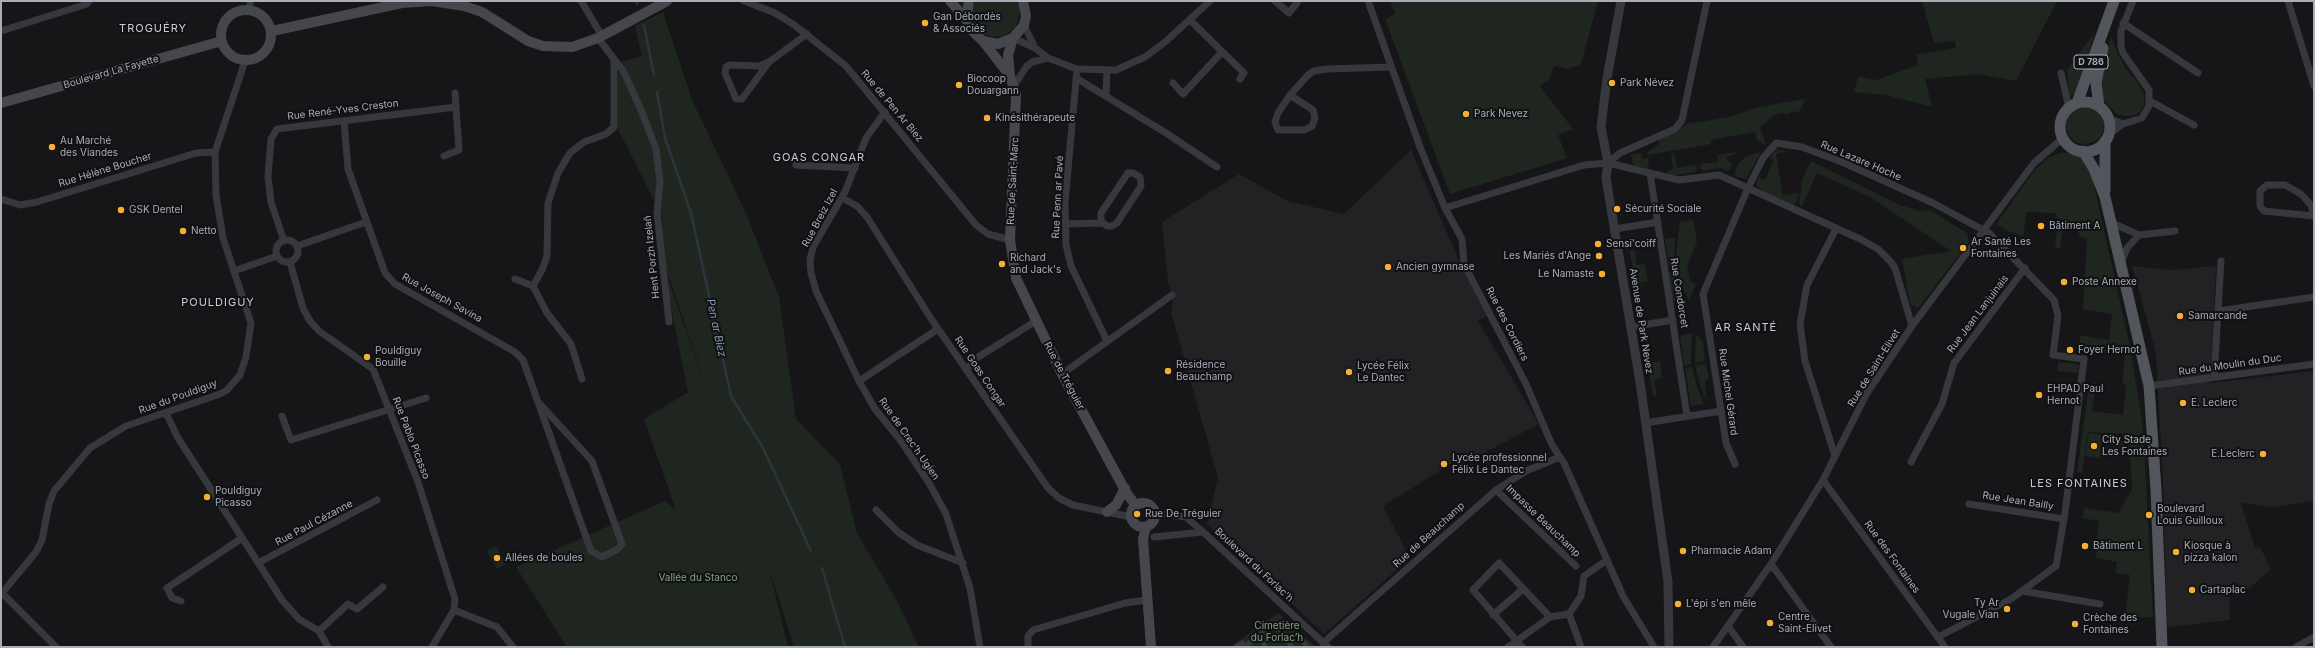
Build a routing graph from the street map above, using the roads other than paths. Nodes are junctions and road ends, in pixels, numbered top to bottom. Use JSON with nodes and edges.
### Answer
{"nodes":[{"id":1,"x":89,"y":1,"type":"edge"},
{"id":2,"x":581,"y":1,"type":"edge"},
{"id":3,"x":667,"y":1,"type":"edge"},
{"id":4,"x":744,"y":1,"type":"edge"},
{"id":5,"x":950,"y":1,"type":"edge"},
{"id":6,"x":968,"y":1,"type":"edge"},
{"id":7,"x":1210,"y":1,"type":"edge"},
{"id":8,"x":1275,"y":1,"type":"edge"},
{"id":9,"x":1368,"y":1,"type":"edge"},
{"id":10,"x":1621,"y":1,"type":"edge"},
{"id":11,"x":1707,"y":1,"type":"edge"},
{"id":12,"x":2114,"y":1,"type":"edge"},
{"id":13,"x":2133,"y":1,"type":"edge"},
{"id":14,"x":2288,"y":1,"type":"edge"},
{"id":15,"x":1025,"y":3,"type":"edge"},
{"id":16,"x":1297,"y":3,"type":"dead end"},
{"id":17,"x":250,"y":5,"type":"edge"},
{"id":18,"x":966,"y":19,"type":"junction"},
{"id":19,"x":1190,"y":20,"type":"junction"},
{"id":20,"x":2107,"y":22,"type":"junction"},
{"id":21,"x":2123,"y":23,"type":"junction"},
{"id":22,"x":1024,"y":25,"type":"junction"},
{"id":23,"x":1,"y":31,"type":"edge"},
{"id":24,"x":272,"y":31,"type":"junction"},
{"id":25,"x":807,"y":34,"type":"junction"},
{"id":26,"x":600,"y":37,"type":"junction"},
{"id":27,"x":1013,"y":38,"type":"junction"},
{"id":28,"x":222,"y":41,"type":"junction"},
{"id":29,"x":983,"y":41,"type":"junction"},
{"id":30,"x":1035,"y":48,"type":"junction"},
{"id":31,"x":1222,"y":52,"type":"junction"},
{"id":32,"x":1048,"y":58,"type":"junction"},
{"id":33,"x":245,"y":60,"type":"junction"},
{"id":34,"x":614,"y":61,"type":"junction"},
{"id":35,"x":769,"y":62,"type":"junction"},
{"id":36,"x":1391,"y":67,"type":"junction"},
{"id":37,"x":1077,"y":69,"type":"junction"},
{"id":38,"x":1107,"y":70,"type":"junction"},
{"id":39,"x":2061,"y":72,"type":"dead end"},
{"id":40,"x":2198,"y":73,"type":"dead end"},
{"id":41,"x":1010,"y":76,"type":"junction"},
{"id":42,"x":1076,"y":78,"type":"junction"},
{"id":43,"x":1240,"y":79,"type":"dead end"},
{"id":44,"x":1173,"y":83,"type":"dead end"},
{"id":45,"x":1014,"y":86,"type":"junction"},
{"id":46,"x":2314,"y":86,"type":"edge"},
{"id":47,"x":455,"y":93,"type":"dead end"},
{"id":48,"x":1106,"y":94,"type":"junction"},
{"id":49,"x":1290,"y":95,"type":"junction"},
{"id":50,"x":2150,"y":101,"type":"junction"},
{"id":51,"x":1,"y":103,"type":"edge"},
{"id":52,"x":2073,"y":105,"type":"junction"},
{"id":53,"x":2099,"y":106,"type":"junction"},
{"id":54,"x":456,"y":107,"type":"junction"},
{"id":55,"x":885,"y":112,"type":"junction"},
{"id":56,"x":2108,"y":118,"type":"junction"},
{"id":57,"x":344,"y":121,"type":"junction"},
{"id":58,"x":2123,"y":124,"type":"junction"},
{"id":59,"x":2194,"y":125,"type":"dead end"},
{"id":60,"x":2063,"y":138,"type":"junction"},
{"id":61,"x":2107,"y":138,"type":"junction"},
{"id":62,"x":2083,"y":151,"type":"junction"},
{"id":63,"x":215,"y":152,"type":"junction"},
{"id":64,"x":444,"y":156,"type":"dead end"},
{"id":65,"x":796,"y":159,"type":"dead end"},
{"id":66,"x":1608,"y":163,"type":"junction"},
{"id":67,"x":1217,"y":167,"type":"dead end"},
{"id":68,"x":855,"y":168,"type":"junction"},
{"id":69,"x":1650,"y":173,"type":"junction"},
{"id":70,"x":1748,"y":188,"type":"junction"},
{"id":71,"x":2106,"y":197,"type":"junction"},
{"id":72,"x":842,"y":198,"type":"junction"},
{"id":73,"x":1,"y":199,"type":"edge"},
{"id":74,"x":1445,"y":208,"type":"junction"},
{"id":75,"x":2314,"y":216,"type":"edge"},
{"id":76,"x":366,"y":222,"type":"junction"},
{"id":77,"x":1658,"y":222,"type":"junction"},
{"id":78,"x":1102,"y":223,"type":"junction"},
{"id":79,"x":2112,"y":223,"type":"junction"},
{"id":80,"x":1065,"y":224,"type":"junction"},
{"id":81,"x":1984,"y":228,"type":"junction"},
{"id":82,"x":1615,"y":230,"type":"junction"},
{"id":83,"x":1836,"y":230,"type":"junction"},
{"id":84,"x":2175,"y":231,"type":"dead end"},
{"id":85,"x":2139,"y":235,"type":"junction"},
{"id":86,"x":1010,"y":240,"type":"junction"},
{"id":87,"x":284,"y":241,"type":"junction"},
{"id":88,"x":297,"y":246,"type":"junction"},
{"id":89,"x":277,"y":256,"type":"junction"},
{"id":90,"x":2221,"y":261,"type":"dead end"},
{"id":91,"x":290,"y":262,"type":"junction"},
{"id":92,"x":2122,"y":267,"type":"junction"},
{"id":93,"x":2024,"y":268,"type":"junction"},
{"id":94,"x":234,"y":271,"type":"junction"},
{"id":95,"x":515,"y":279,"type":"dead end"},
{"id":96,"x":533,"y":286,"type":"junction"},
{"id":97,"x":1172,"y":295,"type":"dead end"},
{"id":98,"x":2314,"y":297,"type":"edge"},
{"id":99,"x":2218,"y":311,"type":"junction"},
{"id":100,"x":1673,"y":320,"type":"junction"},
{"id":101,"x":669,"y":322,"type":"dead end"},
{"id":102,"x":1036,"y":322,"type":"junction"},
{"id":103,"x":1631,"y":326,"type":"junction"},
{"id":104,"x":1912,"y":326,"type":"junction"},
{"id":105,"x":938,"y":329,"type":"junction"},
{"id":106,"x":1107,"y":341,"type":"junction"},
{"id":107,"x":2314,"y":364,"type":"edge"},
{"id":108,"x":966,"y":370,"type":"junction"},
{"id":109,"x":1062,"y":374,"type":"junction"},
{"id":110,"x":2214,"y":377,"type":"junction"},
{"id":111,"x":582,"y":379,"type":"dead end"},
{"id":112,"x":859,"y":381,"type":"junction"},
{"id":113,"x":2149,"y":386,"type":"junction"},
{"id":114,"x":426,"y":398,"type":"dead end"},
{"id":115,"x":540,"y":404,"type":"junction"},
{"id":116,"x":389,"y":410,"type":"junction"},
{"id":117,"x":1721,"y":411,"type":"junction"},
{"id":118,"x":166,"y":413,"type":"junction"},
{"id":119,"x":282,"y":416,"type":"dead end"},
{"id":120,"x":1687,"y":416,"type":"junction"},
{"id":121,"x":1645,"y":423,"type":"junction"},
{"id":122,"x":1835,"y":456,"type":"junction"},
{"id":123,"x":1560,"y":457,"type":"junction"},
{"id":124,"x":1911,"y":462,"type":"dead end"},
{"id":125,"x":1735,"y":464,"type":"dead end"},
{"id":126,"x":1823,"y":480,"type":"junction"},
{"id":127,"x":1124,"y":488,"type":"junction"},
{"id":128,"x":1496,"y":490,"type":"junction"},
{"id":129,"x":378,"y":500,"type":"dead end"},
{"id":130,"x":1969,"y":504,"type":"dead end"},
{"id":131,"x":1136,"y":506,"type":"junction"},
{"id":132,"x":876,"y":510,"type":"dead end"},
{"id":133,"x":1106,"y":512,"type":"junction"},
{"id":134,"x":1155,"y":513,"type":"junction"},
{"id":135,"x":1131,"y":517,"type":"junction"},
{"id":136,"x":2064,"y":518,"type":"junction"},
{"id":137,"x":1146,"y":527,"type":"junction"},
{"id":138,"x":1203,"y":532,"type":"dead end"},
{"id":139,"x":1154,"y":537,"type":"dead end"},
{"id":140,"x":242,"y":538,"type":"junction"},
{"id":141,"x":1607,"y":560,"type":"junction"},
{"id":142,"x":258,"y":563,"type":"junction"},
{"id":143,"x":963,"y":563,"type":"junction"},
{"id":144,"x":1770,"y":564,"type":"junction"},
{"id":145,"x":1576,"y":566,"type":"dead end"},
{"id":146,"x":383,"y":587,"type":"dead end"},
{"id":147,"x":1523,"y":589,"type":"junction"},
{"id":148,"x":2022,"y":591,"type":"junction"},
{"id":149,"x":1,"y":593,"type":"edge"},
{"id":150,"x":1147,"y":600,"type":"junction"},
{"id":151,"x":181,"y":601,"type":"dead end"},
{"id":152,"x":2100,"y":604,"type":"dead end"},
{"id":153,"x":454,"y":610,"type":"junction"},
{"id":154,"x":1569,"y":614,"type":"junction"},
{"id":155,"x":1493,"y":615,"type":"junction"},
{"id":156,"x":1550,"y":617,"type":"junction"},
{"id":157,"x":1728,"y":626,"type":"junction"},
{"id":158,"x":319,"y":631,"type":"junction"},
{"id":159,"x":1260,"y":634,"type":"junction"},
{"id":160,"x":1300,"y":637,"type":"dead end"},
{"id":161,"x":1938,"y":637,"type":"junction"},
{"id":162,"x":2314,"y":637,"type":"edge"},
{"id":163,"x":1515,"y":640,"type":"junction"},
{"id":164,"x":1325,"y":645,"type":"edge"},
{"id":165,"x":56,"y":647,"type":"edge"},
{"id":166,"x":328,"y":647,"type":"edge"},
{"id":167,"x":432,"y":647,"type":"edge"},
{"id":168,"x":513,"y":647,"type":"edge"},
{"id":169,"x":980,"y":647,"type":"edge"},
{"id":170,"x":1028,"y":647,"type":"edge"},
{"id":171,"x":1151,"y":647,"type":"edge"},
{"id":172,"x":1236,"y":647,"type":"edge"},
{"id":173,"x":1244,"y":647,"type":"edge"},
{"id":174,"x":1265,"y":647,"type":"edge"},
{"id":175,"x":1292,"y":647,"type":"edge"},
{"id":176,"x":1307,"y":647,"type":"edge"},
{"id":177,"x":1508,"y":647,"type":"edge"},
{"id":178,"x":1522,"y":647,"type":"edge"},
{"id":179,"x":1581,"y":647,"type":"edge"},
{"id":180,"x":1654,"y":647,"type":"edge"},
{"id":181,"x":1669,"y":647,"type":"edge"},
{"id":182,"x":1713,"y":647,"type":"edge"},
{"id":183,"x":1743,"y":647,"type":"edge"},
{"id":184,"x":1831,"y":647,"type":"edge"},
{"id":185,"x":1945,"y":647,"type":"edge"},
{"id":186,"x":2162,"y":647,"type":"edge"},
{"id":187,"x":2296,"y":647,"type":"edge"}],
"edges":[{"from":1,"to":23,"type":"street"},
{"from":2,"to":26,"type":"street","name":"Hent Porzh Izelañ"},
{"from":3,"to":26,"type":"main road"},
{"from":4,"to":25,"type":"street","name":"Rue de Pen Ar Biez"},
{"from":5,"to":18,"type":"main road"},
{"from":6,"to":18,"type":"main road"},
{"from":7,"to":19,"type":"street"},
{"from":8,"to":16,"type":"street"},
{"from":9,"to":36,"type":"street","name":"Rue des Cordiers"},
{"from":10,"to":66,"type":"street","name":"Avenue de Park Nevez"},
{"from":11,"to":66,"type":"street"},
{"from":12,"to":20,"type":"main road","number":"D 786"},
{"from":13,"to":21,"type":"street"},
{"from":14,"to":46,"type":"street"},
{"from":15,"to":22,"type":"main road"},
{"from":17,"to":24,"type":"main road"},
{"from":17,"to":28,"type":"main road"},
{"from":18,"to":29,"type":"main road","name":"Rue de Saint-Marc"},
{"from":19,"to":31,"type":"street"},
{"from":19,"to":38,"type":"street"},
{"from":20,"to":52,"type":"main road","number":"D 786"},
{"from":20,"to":53,"type":"main road","number":"D 786"},
{"from":21,"to":40,"type":"street"},
{"from":21,"to":50,"type":"street"},
{"from":22,"to":27,"type":"main road"},
{"from":22,"to":30,"type":"street"},
{"from":24,"to":26,"type":"main road"},
{"from":24,"to":33,"type":"main road"},
{"from":25,"to":35,"type":"street"},
{"from":25,"to":55,"type":"street","name":"Rue de Pen Ar Biez"},
{"from":26,"to":34,"type":"street","name":"Hent Porzh Izelañ"},
{"from":27,"to":29,"type":"main road"},
{"from":27,"to":30,"type":"street"},
{"from":27,"to":41,"type":"main road","name":"Rue de Saint-Marc"},
{"from":28,"to":33,"type":"main road"},
{"from":28,"to":51,"type":"main road","name":"Boulevard La Fayette"},
{"from":29,"to":41,"type":"main road","name":"Rue de Saint-Marc"},
{"from":30,"to":32,"type":"street"},
{"from":31,"to":43,"type":"street"},
{"from":31,"to":44,"type":"street"},
{"from":32,"to":37,"type":"street"},
{"from":32,"to":45,"type":"street"},
{"from":33,"to":63,"type":"street","name":"Rue du Pouldiguy"},
{"from":34,"to":96,"type":"street"},
{"from":34,"to":101,"type":"street","name":"Hent Porzh Izelañ"},
{"from":35,"to":35,"type":"street"},
{"from":36,"to":49,"type":"street"},
{"from":36,"to":74,"type":"street","name":"Rue des Cordiers"},
{"from":37,"to":38,"type":"street"},
{"from":37,"to":42,"type":"street","name":"Rue Penn ar Pavé"},
{"from":38,"to":48,"type":"street"},
{"from":39,"to":52,"type":"street"},
{"from":41,"to":45,"type":"main road","name":"Rue de Saint-Marc"},
{"from":42,"to":48,"type":"street"},
{"from":42,"to":80,"type":"street","name":"Rue Penn ar Pavé"},
{"from":45,"to":86,"type":"main road","name":"Rue de Saint-Marc"},
{"from":47,"to":54,"type":"street"},
{"from":48,"to":67,"type":"street"},
{"from":49,"to":49,"type":"street"},
{"from":50,"to":58,"type":"street"},
{"from":50,"to":59,"type":"street"},
{"from":52,"to":53,"type":"main road"},
{"from":52,"to":60,"type":"main road"},
{"from":53,"to":56,"type":"main road"},
{"from":54,"to":57,"type":"street","name":"Rue René-Yves Creston"},
{"from":54,"to":64,"type":"street"},
{"from":55,"to":68,"type":"street","name":"Rue Breiz Izel"},
{"from":55,"to":86,"type":"street","name":"Rue de Pen Ar Biez"},
{"from":56,"to":58,"type":"street"},
{"from":56,"to":61,"type":"main road"},
{"from":57,"to":76,"type":"street","name":"Rue Joseph Savina"},
{"from":57,"to":87,"type":"street","name":"Rue René-Yves Creston"},
{"from":58,"to":61,"type":"street"},
{"from":60,"to":62,"type":"main road"},
{"from":60,"to":81,"type":"street","name":"Rue de Saint-Elivet"},
{"from":61,"to":62,"type":"main road"},
{"from":61,"to":71,"type":"main road"},
{"from":62,"to":71,"type":"main road"},
{"from":63,"to":73,"type":"street","name":"Rue Hélène Boucher"},
{"from":63,"to":94,"type":"street","name":"Rue du Pouldiguy"},
{"from":65,"to":68,"type":"street"},
{"from":66,"to":69,"type":"street"},
{"from":66,"to":74,"type":"street"},
{"from":66,"to":82,"type":"street","name":"Avenue de Park Nevez"},
{"from":68,"to":72,"type":"street","name":"Rue Breiz Izel"},
{"from":69,"to":70,"type":"street"},
{"from":69,"to":77,"type":"street","name":"Rue Condorcet"},
{"from":70,"to":81,"type":"street","name":"Rue Lazare Hoche"},
{"from":70,"to":83,"type":"street"},
{"from":70,"to":117,"type":"street","name":"Rue Michel Gérard"},
{"from":71,"to":79,"type":"main road"},
{"from":72,"to":105,"type":"street","name":"Rue Goas Congar"},
{"from":72,"to":112,"type":"street","name":"Rue Breiz Izel"},
{"from":74,"to":123,"type":"street","name":"Rue des Cordiers"},
{"from":75,"to":75,"type":"street"},
{"from":76,"to":88,"type":"street"},
{"from":76,"to":115,"type":"street","name":"Rue Joseph Savina"},
{"from":77,"to":82,"type":"street"},
{"from":77,"to":100,"type":"street","name":"Rue Condorcet"},
{"from":78,"to":78,"type":"street"},
{"from":78,"to":80,"type":"street"},
{"from":79,"to":85,"type":"street"},
{"from":79,"to":92,"type":"main road"},
{"from":80,"to":106,"type":"street","name":"Rue Penn ar Pavé"},
{"from":81,"to":93,"type":"street"},
{"from":81,"to":104,"type":"street","name":"Rue de Saint-Elivet"},
{"from":82,"to":103,"type":"street","name":"Avenue de Park Nevez"},
{"from":83,"to":104,"type":"street"},
{"from":83,"to":122,"type":"street"},
{"from":84,"to":85,"type":"street"},
{"from":85,"to":92,"type":"street"},
{"from":86,"to":102,"type":"main road","name":"Rue de Tréguier"},
{"from":87,"to":88,"type":"street"},
{"from":87,"to":89,"type":"street"},
{"from":88,"to":91,"type":"street"},
{"from":89,"to":91,"type":"street"},
{"from":89,"to":94,"type":"street"},
{"from":90,"to":99,"type":"street"},
{"from":91,"to":116,"type":"street","name":"Rue Pablo Picasso"},
{"from":92,"to":113,"type":"main road"},
{"from":93,"to":124,"type":"street","name":"Rue Jean Lanjuinais"},
{"from":93,"to":136,"type":"street"},
{"from":94,"to":118,"type":"street","name":"Rue du Pouldiguy"},
{"from":95,"to":96,"type":"street"},
{"from":96,"to":111,"type":"street"},
{"from":97,"to":106,"type":"street"},
{"from":98,"to":99,"type":"street"},
{"from":99,"to":110,"type":"street"},
{"from":100,"to":103,"type":"street"},
{"from":100,"to":120,"type":"street","name":"Rue Condorcet"},
{"from":102,"to":108,"type":"street"},
{"from":102,"to":109,"type":"main road","name":"Rue de Tréguier"},
{"from":103,"to":121,"type":"street","name":"Avenue de Park Nevez"},
{"from":104,"to":122,"type":"street","name":"Rue de Saint-Elivet"},
{"from":105,"to":108,"type":"street","name":"Rue Goas Congar"},
{"from":105,"to":112,"type":"street"},
{"from":106,"to":109,"type":"street"},
{"from":107,"to":110,"type":"street","name":"Rue du Moulin du Duc"},
{"from":108,"to":133,"type":"street","name":"Rue Goas Congar"},
{"from":109,"to":127,"type":"main road","name":"Rue de Tréguier"},
{"from":110,"to":113,"type":"street","name":"Rue du Moulin du Duc"},
{"from":112,"to":143,"type":"street","name":"Rue de Crec'h Ugien"},
{"from":113,"to":186,"type":"main road"},
{"from":114,"to":116,"type":"street"},
{"from":115,"to":115,"type":"street","name":"Rue Joseph Savina"},
{"from":116,"to":119,"type":"street"},
{"from":116,"to":153,"type":"street","name":"Rue Pablo Picasso"},
{"from":117,"to":120,"type":"street"},
{"from":117,"to":125,"type":"street","name":"Rue Michel Gérard"},
{"from":118,"to":140,"type":"street"},
{"from":118,"to":149,"type":"street","name":"Rue du Pouldiguy"},
{"from":120,"to":121,"type":"street"},
{"from":121,"to":181,"type":"street","name":"Avenue de Park Nevez"},
{"from":122,"to":126,"type":"street","name":"Rue de Saint-Elivet"},
{"from":123,"to":128,"type":"street","name":"Rue de Beauchamp"},
{"from":123,"to":141,"type":"street","name":"Rue des Cordiers"},
{"from":126,"to":144,"type":"street","name":"Rue de Saint-Elivet"},
{"from":126,"to":161,"type":"street","name":"Rue des Fontaines"},
{"from":127,"to":131,"type":"main road","name":"Rue de Tréguier"},
{"from":127,"to":133,"type":"main road"},
{"from":128,"to":145,"type":"street","name":"Impasse Beauchamp"},
{"from":128,"to":164,"type":"street","name":"Rue de Beauchamp"},
{"from":129,"to":142,"type":"street","name":"Rue Paul Cézanne"},
{"from":130,"to":136,"type":"street","name":"Rue Jean Bailly"},
{"from":131,"to":134,"type":"main road"},
{"from":131,"to":135,"type":"main road"},
{"from":132,"to":143,"type":"street"},
{"from":133,"to":135,"type":"street","name":"Rue Goas Congar"},
{"from":134,"to":137,"type":"main road"},
{"from":134,"to":138,"type":"street","name":"Boulevard du Forlac'h"},
{"from":135,"to":137,"type":"main road"},
{"from":136,"to":148,"type":"street"},
{"from":137,"to":150,"type":"main road"},
{"from":139,"to":164,"type":"street","name":"Boulevard du Forlac'h"},
{"from":140,"to":142,"type":"street"},
{"from":140,"to":151,"type":"street"},
{"from":141,"to":154,"type":"street"},
{"from":141,"to":180,"type":"street","name":"Rue des Cordiers"},
{"from":142,"to":158,"type":"street"},
{"from":143,"to":169,"type":"street","name":"Rue de Crec'h Ugien"},
{"from":144,"to":157,"type":"street","name":"Rue de Saint-Elivet"},
{"from":144,"to":184,"type":"street"},
{"from":146,"to":158,"type":"street"},
{"from":147,"to":155,"type":"street"},
{"from":147,"to":155,"type":"street"},
{"from":147,"to":156,"type":"street"},
{"from":148,"to":152,"type":"street"},
{"from":148,"to":161,"type":"street"},
{"from":149,"to":165,"type":"street"},
{"from":150,"to":170,"type":"street"},
{"from":150,"to":171,"type":"main road"},
{"from":153,"to":167,"type":"street"},
{"from":153,"to":168,"type":"street"},
{"from":154,"to":156,"type":"street"},
{"from":154,"to":179,"type":"street"},
{"from":155,"to":163,"type":"street"},
{"from":156,"to":163,"type":"street"},
{"from":157,"to":182,"type":"street","name":"Rue de Saint-Elivet"},
{"from":157,"to":183,"type":"street"},
{"from":158,"to":166,"type":"street"},
{"from":159,"to":173,"type":"street"},
{"from":159,"to":174,"type":"street"},
{"from":159,"to":175,"type":"street"},
{"from":160,"to":176,"type":"street"},
{"from":161,"to":185,"type":"street","name":"Rue des Fontaines"},
{"from":162,"to":187,"type":"street"},
{"from":163,"to":177,"type":"street"},
{"from":163,"to":178,"type":"street"},
{"from":172,"to":173,"type":"street"}]}
